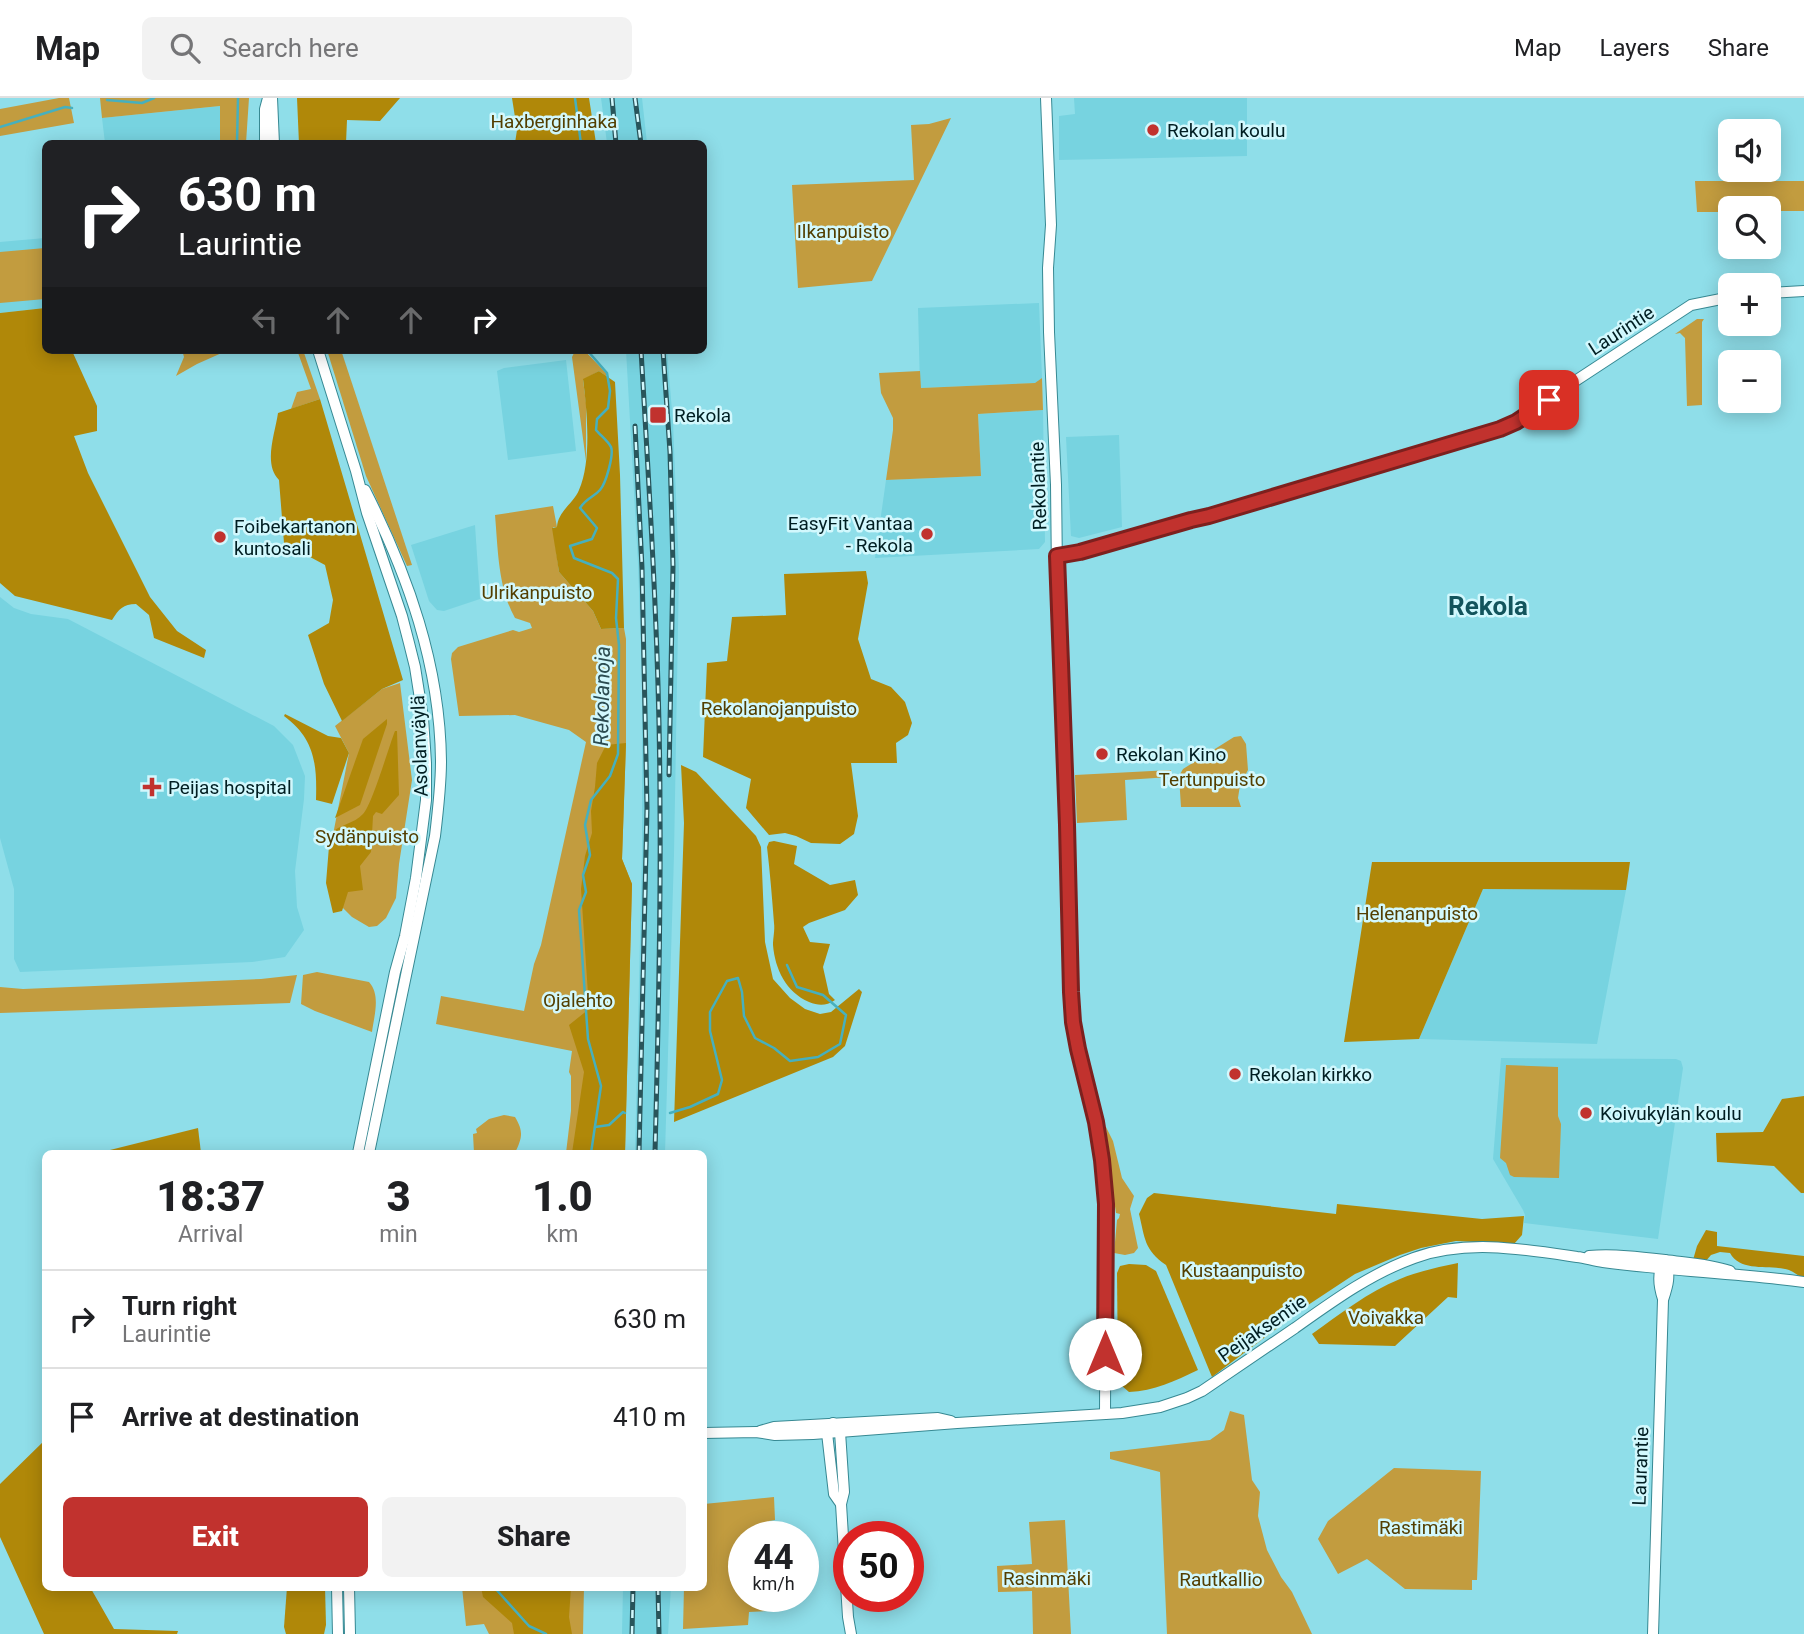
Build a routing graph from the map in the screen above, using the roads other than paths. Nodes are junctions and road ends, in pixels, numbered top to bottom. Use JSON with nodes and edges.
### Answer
{"nodes":[{"id":1,"x":270,"y":98,"type":"edge"},
{"id":2,"x":1046,"y":98,"type":"edge"},
{"id":3,"x":265,"y":140,"type":"edge"},
{"id":4,"x":274,"y":140,"type":"edge"},
{"id":5,"x":1804,"y":291,"type":"edge"},
{"id":6,"x":1781,"y":292,"type":"edge"},
{"id":7,"x":1718,"y":300,"type":"edge"},
{"id":8,"x":319,"y":354,"type":"edge"},
{"id":9,"x":356,"y":471,"type":"junction"},
{"id":10,"x":1057,"y":556,"type":"junction"},
{"id":11,"x":359,"y":1150,"type":"edge"},
{"id":12,"x":370,"y":1150,"type":"edge"},
{"id":13,"x":1665,"y":1266,"type":"junction"},
{"id":14,"x":1804,"y":1282,"type":"edge"},
{"id":15,"x":1105,"y":1414,"type":"junction"},
{"id":16,"x":833,"y":1423,"type":"junction"},
{"id":17,"x":957,"y":1423,"type":"junction"},
{"id":18,"x":756,"y":1432,"type":"junction"},
{"id":19,"x":840,"y":1432,"type":"junction"},
{"id":20,"x":707,"y":1433,"type":"edge"},
{"id":21,"x":827,"y":1433,"type":"junction"},
{"id":22,"x":841,"y":1504,"type":"junction"},
{"id":23,"x":337,"y":1591,"type":"edge"},
{"id":24,"x":349,"y":1591,"type":"edge"},
{"id":25,"x":848,"y":1617,"type":"junction"},
{"id":26,"x":338,"y":1634,"type":"edge"},
{"id":27,"x":350,"y":1634,"type":"edge"},
{"id":28,"x":844,"y":1634,"type":"edge"},
{"id":29,"x":851,"y":1634,"type":"edge"},
{"id":30,"x":1653,"y":1634,"type":"edge"}],
"edges":[{"from":1,"to":3,"type":"main road"},
{"from":1,"to":4,"type":"main road"},
{"from":2,"to":10,"type":"main road","name":"Rekolantie"},
{"from":5,"to":6,"type":"main road"},
{"from":7,"to":10,"type":"main road","name":"Laurintie"},
{"from":8,"to":9,"type":"main road","name":"Asolanväylä"},
{"from":9,"to":11,"type":"main road","name":"Asolanväylä"},
{"from":9,"to":12,"type":"main road","name":"Asolanväylä"},
{"from":10,"to":15,"type":"main road","name":"Rekolantie"},
{"from":13,"to":14,"type":"main road","name":"Peijaksentie"},
{"from":13,"to":15,"type":"main road","name":"Peijaksentie"},
{"from":13,"to":30,"type":"main road","name":"Laurantie"},
{"from":15,"to":17,"type":"main road","name":"Peijaksentie"},
{"from":16,"to":17,"type":"main road","name":"Peijaksentie"},
{"from":16,"to":18,"type":"main road","name":"Peijaksentie"},
{"from":16,"to":19,"type":"main road"},
{"from":16,"to":21,"type":"main road"},
{"from":17,"to":19,"type":"main road","name":"Peijaksentie"},
{"from":18,"to":20,"type":"main road","name":"Peijaksentie"},
{"from":18,"to":21,"type":"main road","name":"Peijaksentie"},
{"from":19,"to":21,"type":"main road","name":"Peijaksentie"},
{"from":19,"to":22,"type":"main road"},
{"from":21,"to":22,"type":"main road"},
{"from":22,"to":25,"type":"main road"},
{"from":23,"to":26,"type":"main road"},
{"from":24,"to":27,"type":"main road"},
{"from":25,"to":28,"type":"main road"},
{"from":25,"to":29,"type":"main road"}]}
